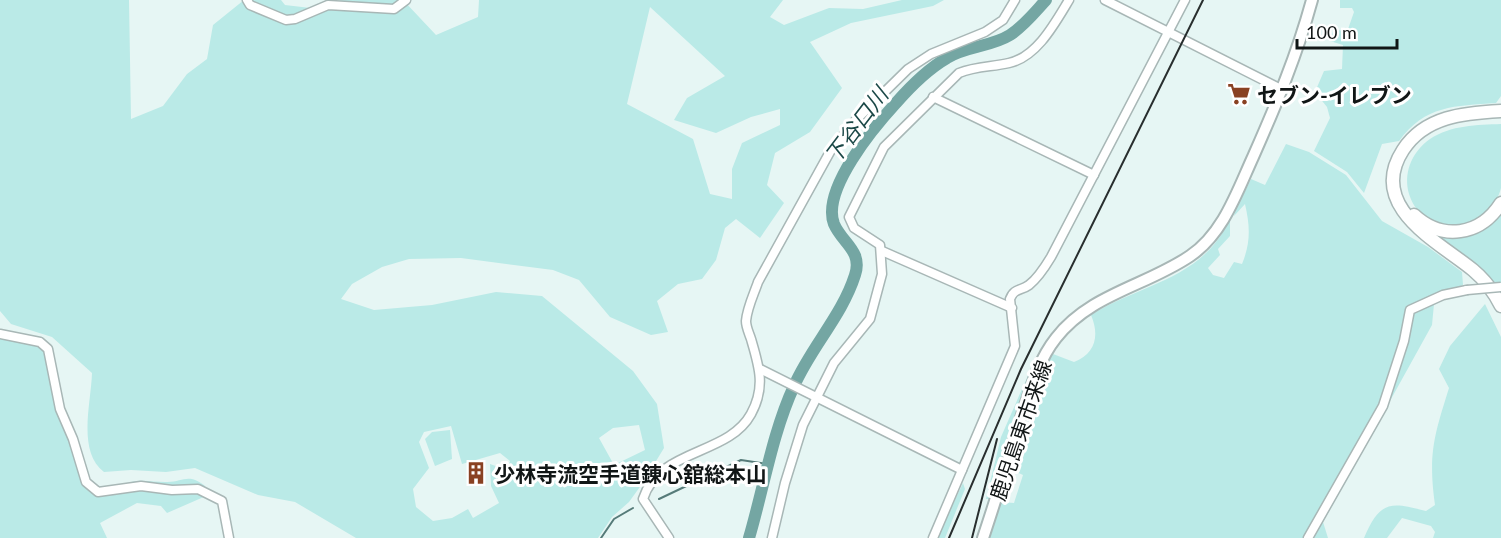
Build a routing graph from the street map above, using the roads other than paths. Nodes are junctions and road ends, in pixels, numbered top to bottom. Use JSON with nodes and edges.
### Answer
{"nodes":[{"id":1,"x":247,"y":0,"type":"edge"},
{"id":2,"x":406,"y":0,"type":"edge"},
{"id":3,"x":1015,"y":0,"type":"edge"},
{"id":4,"x":1069,"y":0,"type":"edge"},
{"id":5,"x":1105,"y":0,"type":"edge"},
{"id":6,"x":1185,"y":0,"type":"edge"},
{"id":7,"x":1312,"y":0,"type":"edge"},
{"id":8,"x":1168,"y":33,"type":"junction"},
{"id":9,"x":1283,"y":90,"type":"junction"},
{"id":10,"x":933,"y":98,"type":"junction"},
{"id":11,"x":1501,"y":111,"type":"edge"},
{"id":12,"x":1501,"y":118,"type":"edge"},
{"id":13,"x":1094,"y":175,"type":"junction"},
{"id":14,"x":1501,"y":203,"type":"edge"},
{"id":15,"x":882,"y":251,"type":"junction"},
{"id":16,"x":1501,"y":287,"type":"edge"},
{"id":17,"x":1501,"y":306,"type":"edge"},
{"id":18,"x":1012,"y":308,"type":"junction"},
{"id":19,"x":0,"y":334,"type":"edge"},
{"id":20,"x":760,"y":369,"type":"junction"},
{"id":21,"x":813,"y":394,"type":"junction"},
{"id":22,"x":962,"y":470,"type":"junction"},
{"id":23,"x":228,"y":538,"type":"edge"},
{"id":24,"x":669,"y":538,"type":"edge"},
{"id":25,"x":772,"y":538,"type":"edge"},
{"id":26,"x":933,"y":538,"type":"edge"},
{"id":27,"x":983,"y":538,"type":"edge"},
{"id":28,"x":1308,"y":538,"type":"edge"}],
"edges":[{"from":1,"to":2,"type":"street"},
{"from":3,"to":20,"type":"street"},
{"from":4,"to":10,"type":"street"},
{"from":5,"to":8,"type":"street"},
{"from":6,"to":8,"type":"street"},
{"from":7,"to":9,"type":"main road","name":"鹿児島東市来線"},
{"from":8,"to":9,"type":"street"},
{"from":8,"to":13,"type":"street"},
{"from":9,"to":27,"type":"main road","name":"鹿児島東市来線"},
{"from":10,"to":13,"type":"street"},
{"from":10,"to":15,"type":"street"},
{"from":11,"to":17,"type":"highway"},
{"from":12,"to":14,"type":"highway"},
{"from":13,"to":18,"type":"street"},
{"from":15,"to":18,"type":"street"},
{"from":15,"to":21,"type":"street"},
{"from":16,"to":28,"type":"street","bridge":true},
{"from":18,"to":22,"type":"street"},
{"from":19,"to":23,"type":"street"},
{"from":20,"to":21,"type":"street"},
{"from":20,"to":24,"type":"street"},
{"from":21,"to":22,"type":"street"},
{"from":21,"to":25,"type":"street"},
{"from":22,"to":26,"type":"street"}]}
